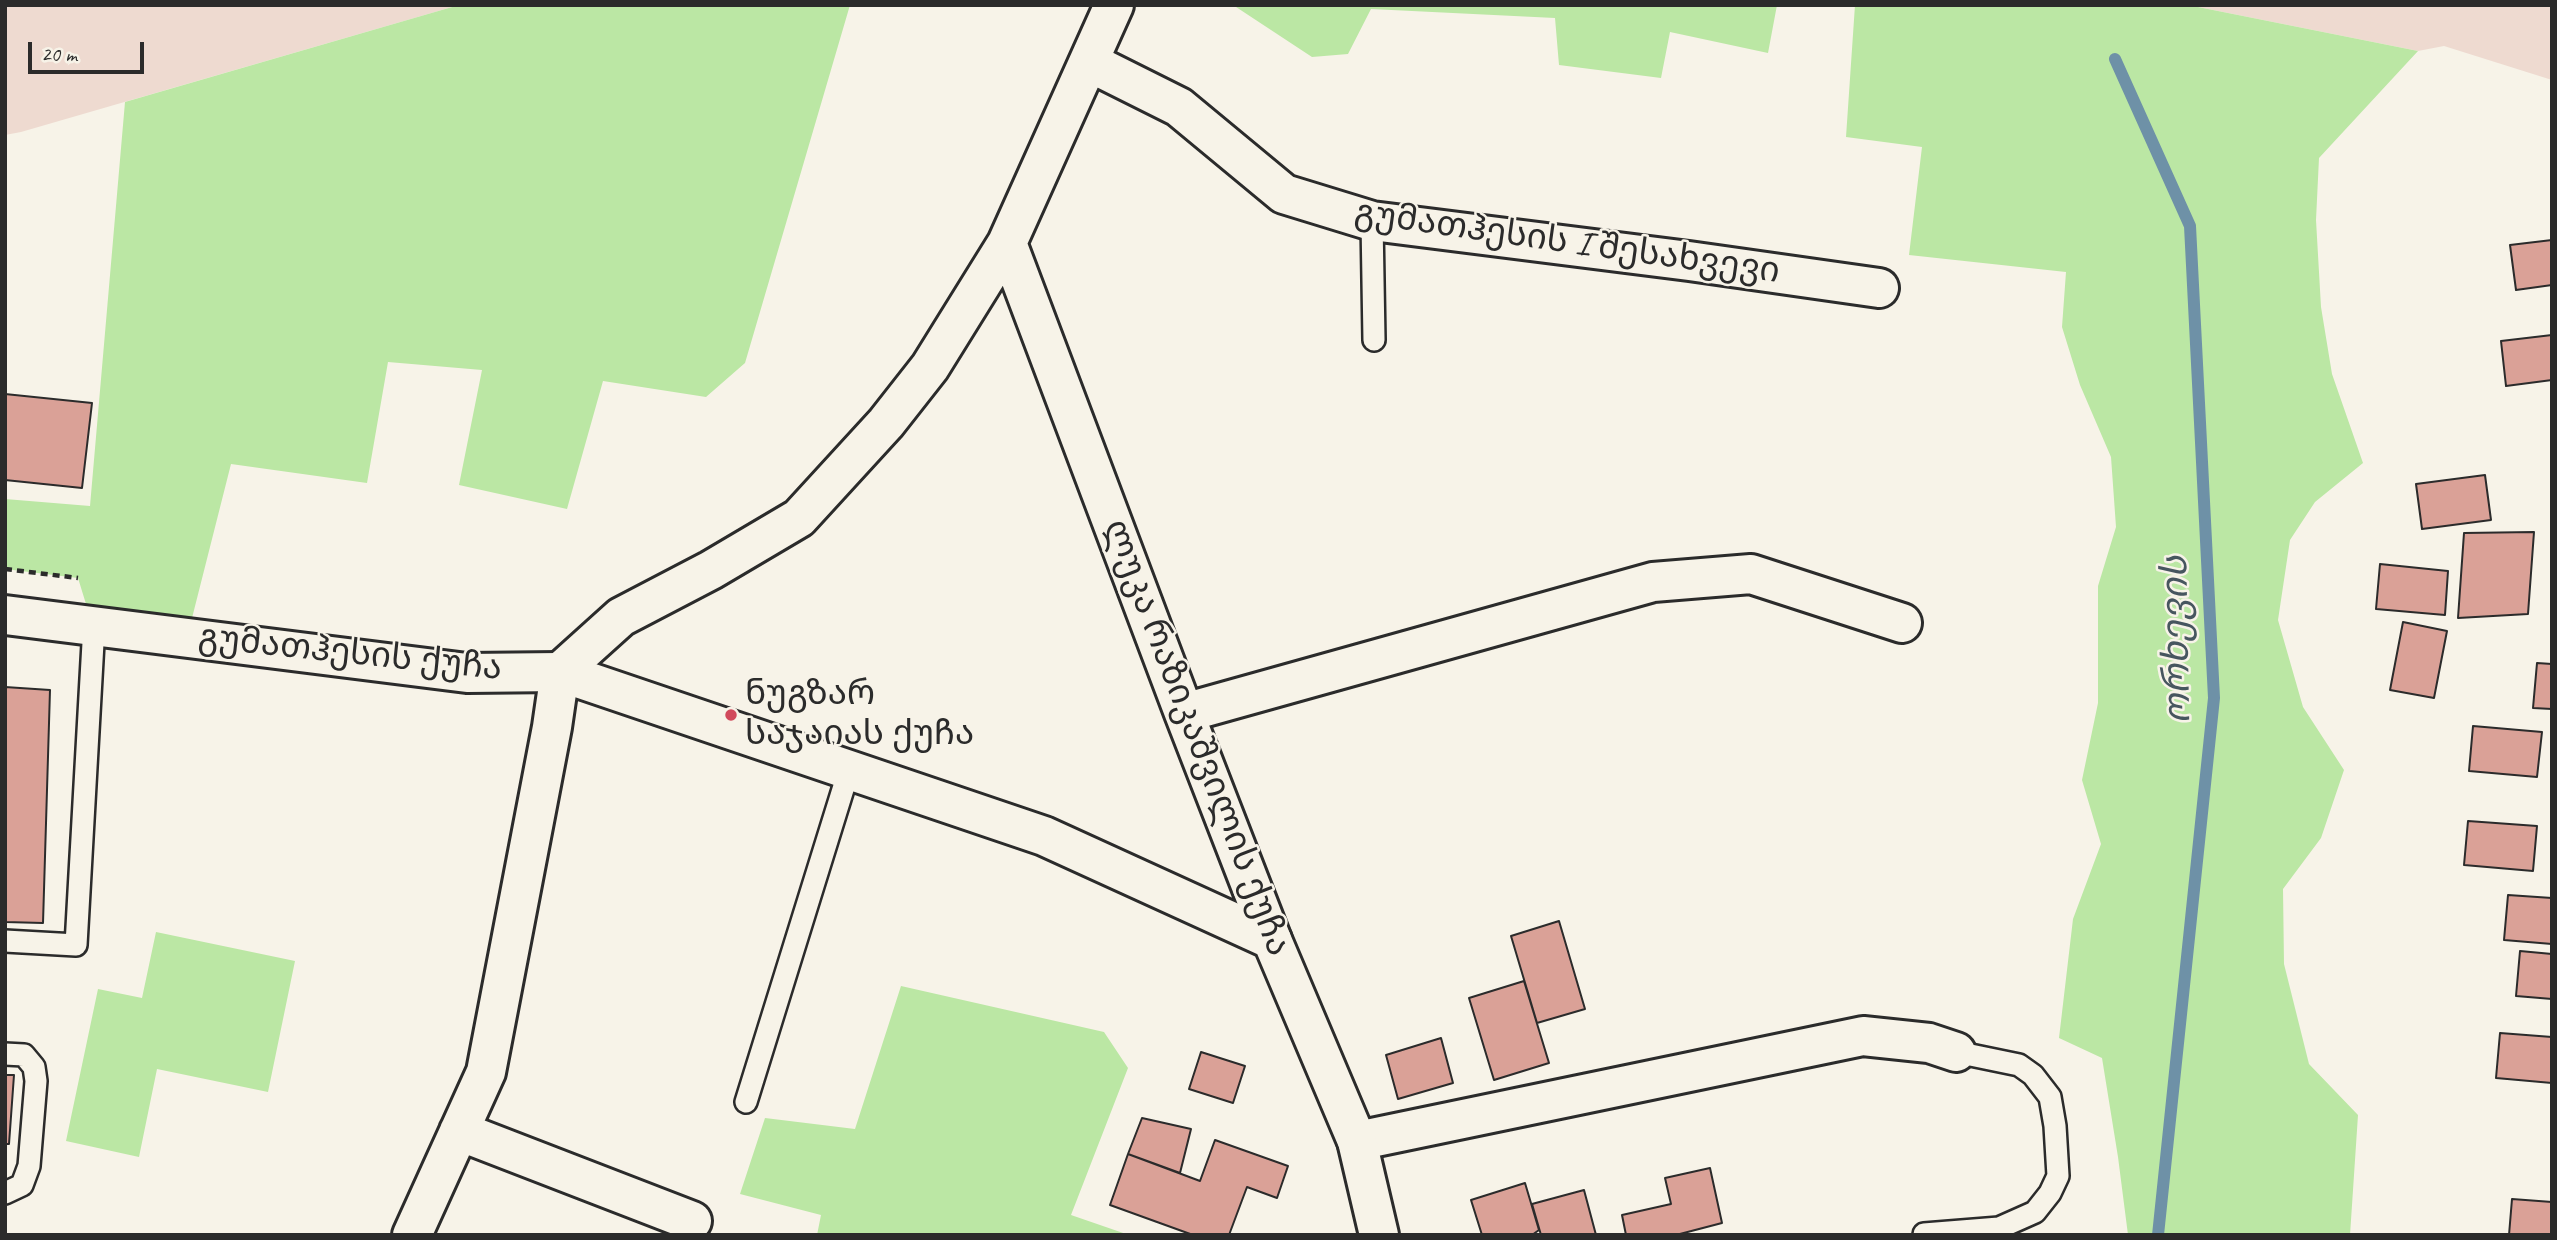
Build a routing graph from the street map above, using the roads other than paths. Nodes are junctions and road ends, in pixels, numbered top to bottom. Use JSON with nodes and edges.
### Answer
{"nodes":[{"id":1,"x":1114,"y":5,"type":"edge"},
{"id":2,"x":1089,"y":62,"type":"junction"},
{"id":3,"x":1372,"y":221,"type":"junction"},
{"id":4,"x":1007,"y":243,"type":"junction"},
{"id":5,"x":1879,"y":288,"type":"dead end"},
{"id":6,"x":1374,"y":340,"type":"dead end"},
{"id":7,"x":5,"y":614,"type":"edge"},
{"id":8,"x":1902,"y":623,"type":"dead end"},
{"id":9,"x":94,"y":625,"type":"junction"},
{"id":10,"x":560,"y":672,"type":"junction"},
{"id":11,"x":1184,"y":713,"type":"junction"},
{"id":12,"x":849,"y":770,"type":"junction"},
{"id":13,"x":1272,"y":940,"type":"junction"},
{"id":14,"x":5,"y":941,"type":"edge"},
{"id":15,"x":1956,"y":1052,"type":"joint"},
{"id":16,"x":5,"y":1054,"type":"edge"},
{"id":17,"x":746,"y":1102,"type":"dead end"},
{"id":18,"x":459,"y":1130,"type":"junction"},
{"id":19,"x":1357,"y":1141,"type":"junction"},
{"id":20,"x":5,"y":1193,"type":"edge"},
{"id":21,"x":692,"y":1221,"type":"dead end"},
{"id":22,"x":1924,"y":1234,"type":"edge"},
{"id":23,"x":412,"y":1235,"type":"edge"},
{"id":24,"x":1379,"y":1235,"type":"edge"}],
"edges":[{"from":1,"to":2,"type":"street"},
{"from":2,"to":3,"type":"street","name":"გუმათჰესის I შესახვევი"},
{"from":2,"to":4,"type":"street"},
{"from":3,"to":5,"type":"street","name":"გუმათჰესის I შესახვევი"},
{"from":3,"to":6,"type":"lane"},
{"from":4,"to":10,"type":"street"},
{"from":4,"to":11,"type":"street","name":"ლუკა რაზიკაშვილის ქუჩა"},
{"from":7,"to":9,"type":"street","name":"გუმათჰესის ქუჩა"},
{"from":8,"to":11,"type":"street"},
{"from":9,"to":10,"type":"street","name":"გუმათჰესის ქუჩა"},
{"from":9,"to":14,"type":"lane"},
{"from":10,"to":12,"type":"street","name":"გუმათჰესის ქუჩა"},
{"from":10,"to":18,"type":"street"},
{"from":11,"to":13,"type":"street","name":"ლუკა რაზიკაშვილის ქუჩა"},
{"from":12,"to":13,"type":"street","name":"გუმათჰესის ქუჩა"},
{"from":12,"to":17,"type":"lane"},
{"from":13,"to":19,"type":"street","name":"ლუკა რაზიკაშვილის ქუჩა"},
{"from":15,"to":19,"type":"street"},
{"from":15,"to":22,"type":"lane"},
{"from":16,"to":20,"type":"lane"},
{"from":18,"to":21,"type":"street"},
{"from":18,"to":23,"type":"street"},
{"from":19,"to":24,"type":"street","name":"ლუკა რაზიკაშვილის ქუჩა"}]}
